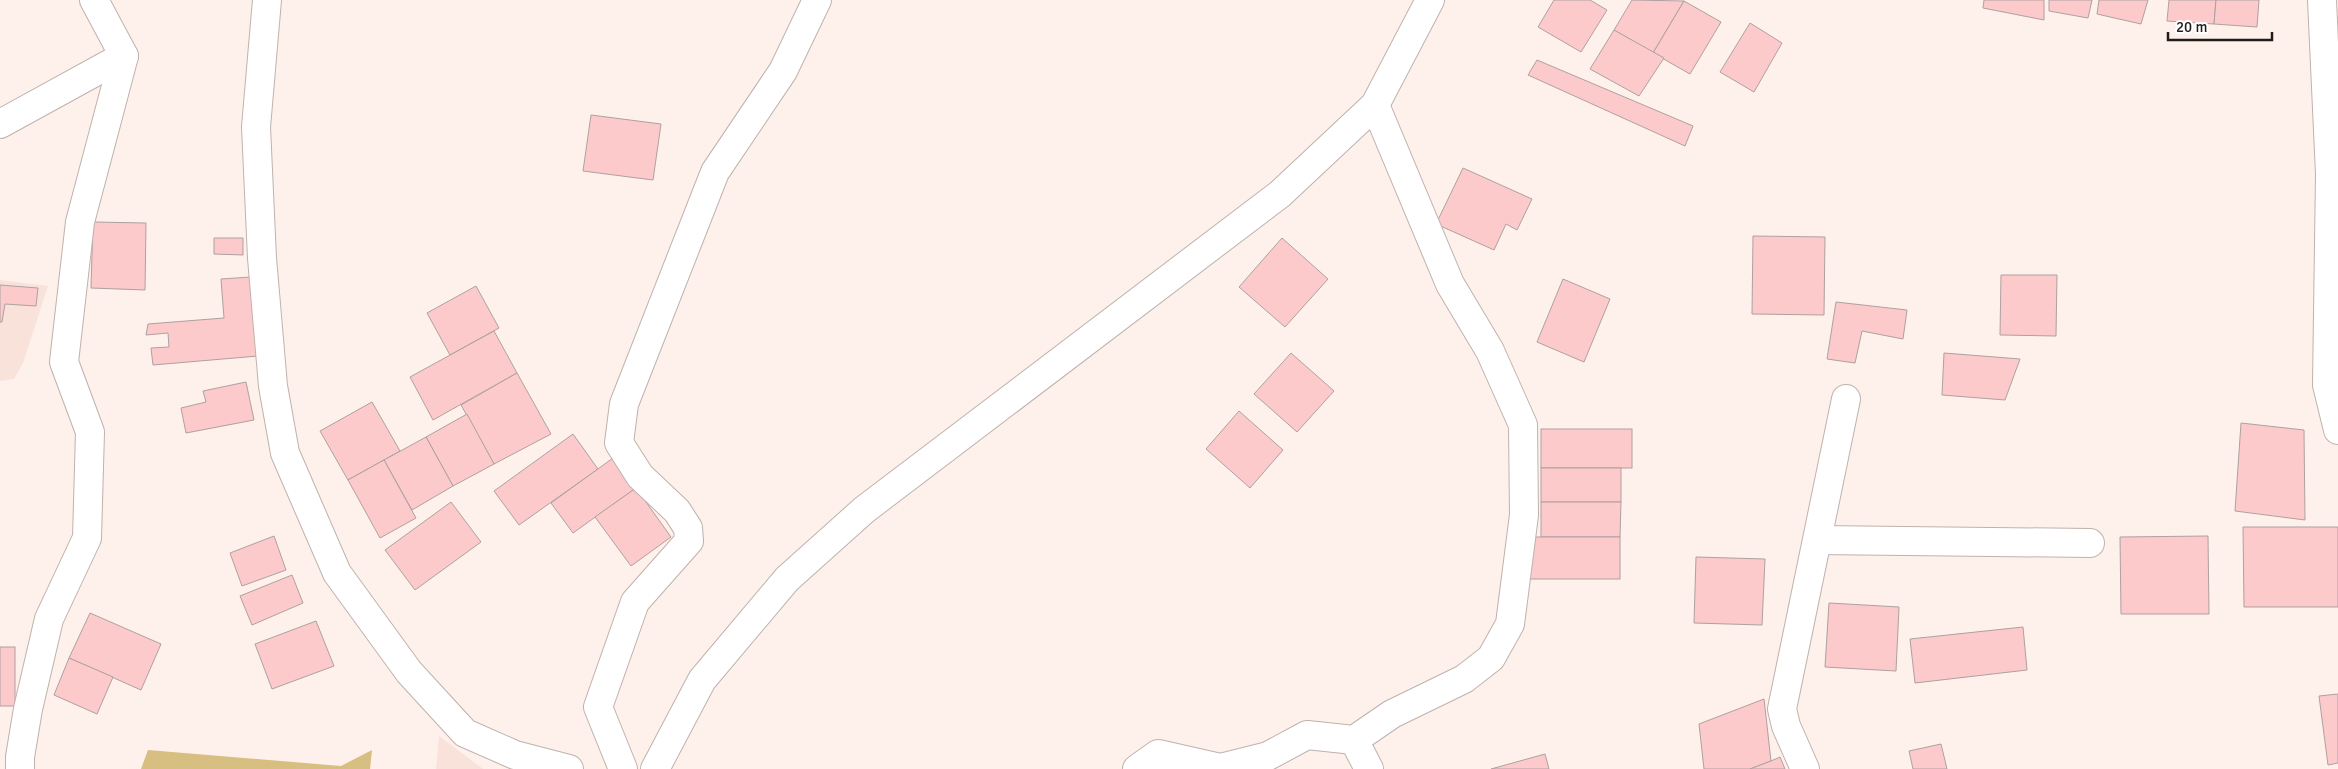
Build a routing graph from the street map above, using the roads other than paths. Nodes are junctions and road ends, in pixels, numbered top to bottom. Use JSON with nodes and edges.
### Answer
{"nodes":[{"id":1,"x":94,"y":0,"type":"edge"},
{"id":2,"x":267,"y":0,"type":"edge"},
{"id":3,"x":817,"y":0,"type":"edge"},
{"id":4,"x":1430,"y":0,"type":"edge"},
{"id":5,"x":2322,"y":0,"type":"edge"},
{"id":6,"x":124,"y":56,"type":"junction"},
{"id":7,"x":1375,"y":105,"type":"junction"},
{"id":8,"x":0,"y":124,"type":"edge"},
{"id":9,"x":1846,"y":399,"type":"dead end"},
{"id":10,"x":2338,"y":430,"type":"edge"},
{"id":11,"x":1818,"y":540,"type":"junction"},
{"id":12,"x":2090,"y":543,"type":"dead end"},
{"id":13,"x":1354,"y":740,"type":"junction"},
{"id":14,"x":20,"y":769,"type":"edge"},
{"id":15,"x":569,"y":769,"type":"edge"},
{"id":16,"x":623,"y":769,"type":"edge"},
{"id":17,"x":655,"y":769,"type":"edge"},
{"id":18,"x":1136,"y":769,"type":"edge"},
{"id":19,"x":1369,"y":769,"type":"edge"},
{"id":20,"x":1805,"y":769,"type":"edge"}],
"edges":[{"from":1,"to":6,"type":"street"},
{"from":2,"to":15,"type":"street"},
{"from":3,"to":16,"type":"street"},
{"from":4,"to":7,"type":"street"},
{"from":5,"to":10,"type":"street"},
{"from":6,"to":8,"type":"street"},
{"from":6,"to":14,"type":"street"},
{"from":7,"to":13,"type":"street"},
{"from":7,"to":17,"type":"street"},
{"from":9,"to":11,"type":"street"},
{"from":11,"to":12,"type":"street"},
{"from":11,"to":20,"type":"street"},
{"from":13,"to":18,"type":"street"},
{"from":13,"to":19,"type":"street"}]}
